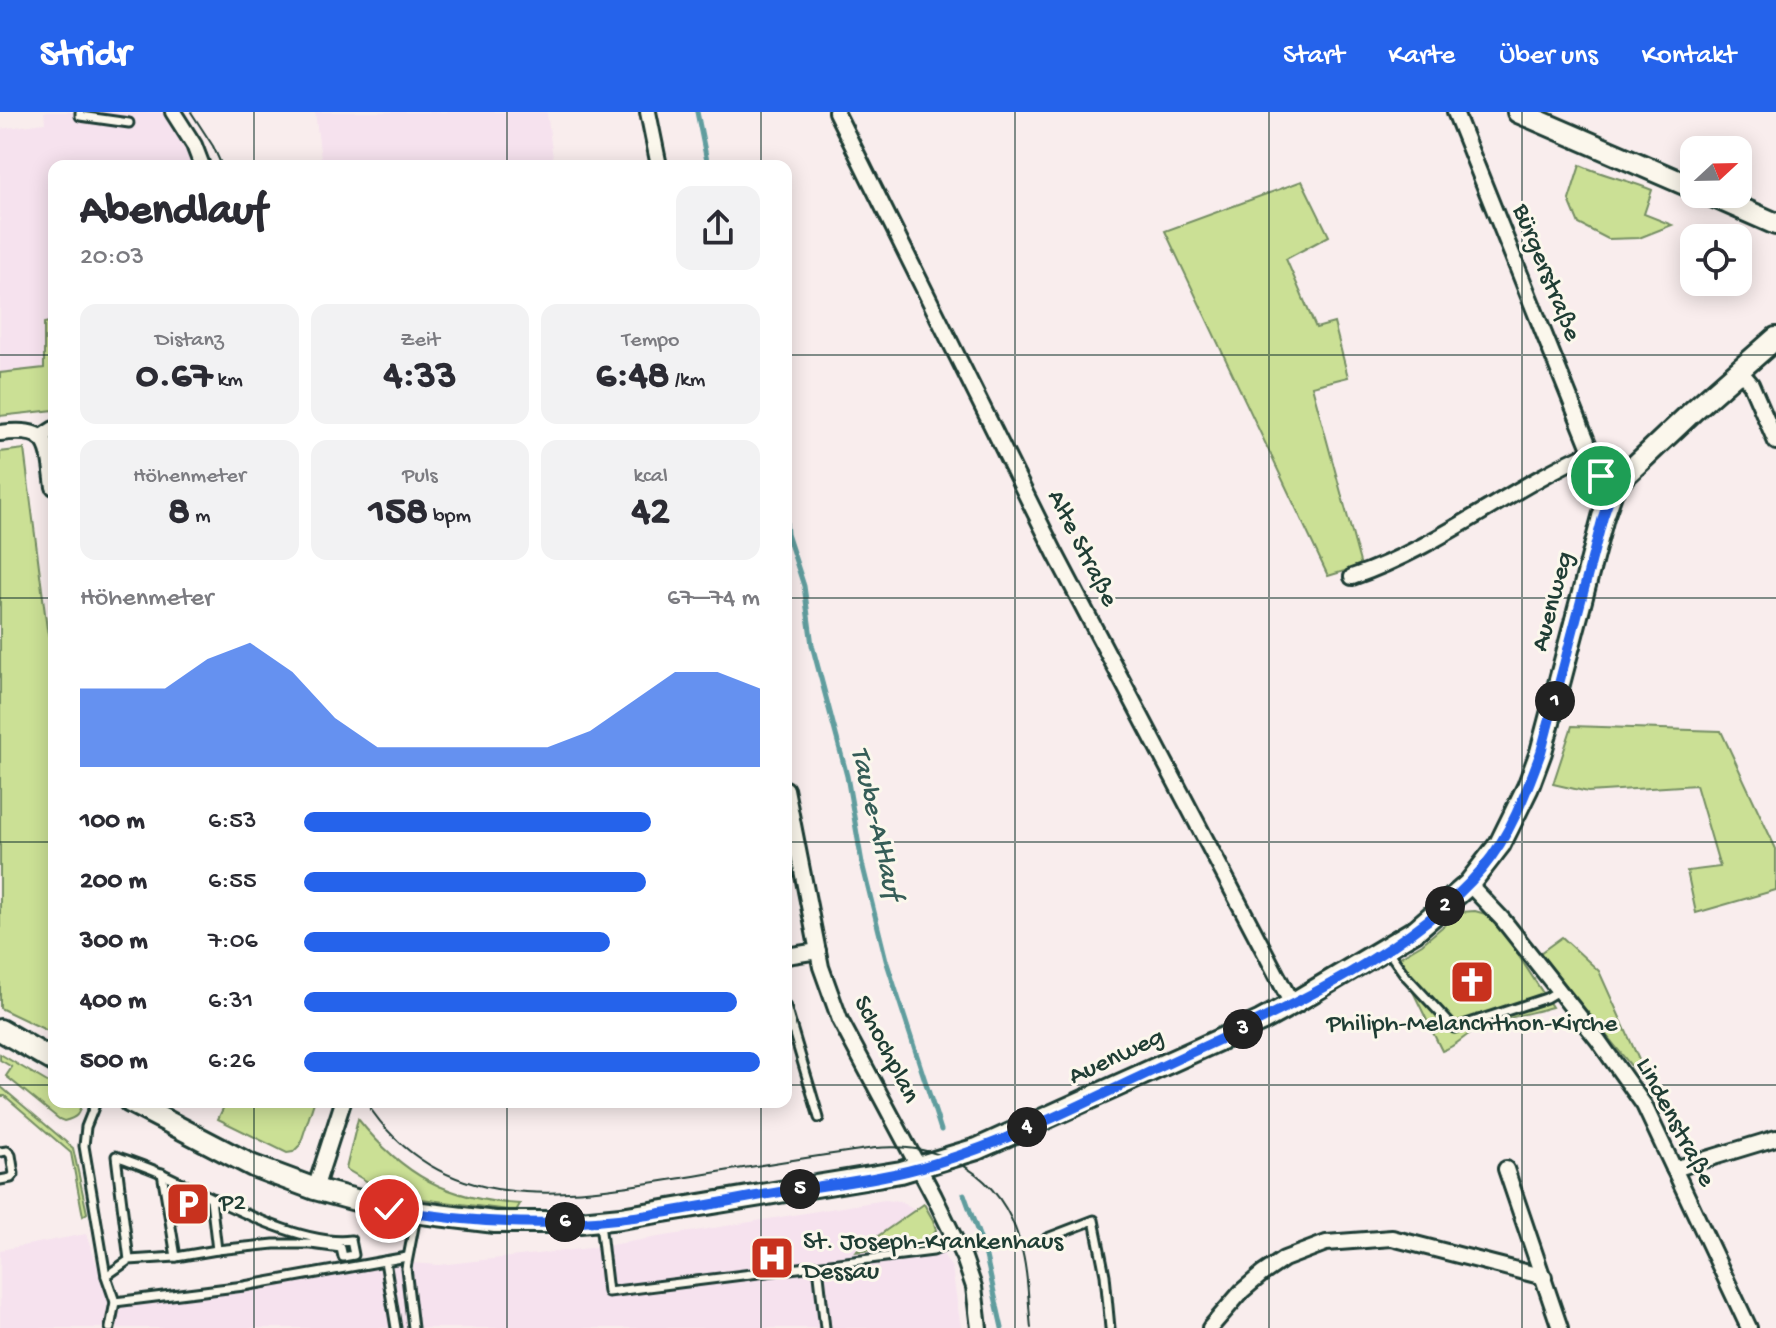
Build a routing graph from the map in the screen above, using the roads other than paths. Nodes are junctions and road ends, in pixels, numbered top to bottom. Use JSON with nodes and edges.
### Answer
{"nodes":[{"id":1,"x":80,"y":112,"type":"edge"},
{"id":2,"x":173,"y":112,"type":"edge"},
{"id":3,"x":648,"y":112,"type":"edge"},
{"id":4,"x":836,"y":112,"type":"edge"},
{"id":5,"x":1455,"y":112,"type":"edge"},
{"id":6,"x":1518,"y":112,"type":"edge"},
{"id":7,"x":129,"y":123,"type":"dead end"},
{"id":8,"x":200,"y":160,"type":"edge"},
{"id":9,"x":658,"y":160,"type":"edge"},
{"id":10,"x":1680,"y":182,"type":"edge"},
{"id":11,"x":1740,"y":208,"type":"edge"},
{"id":12,"x":1776,"y":224,"type":"edge"},
{"id":13,"x":1776,"y":338,"type":"edge"},
{"id":14,"x":1739,"y":370,"type":"junction"},
{"id":15,"x":0,"y":433,"type":"edge"},
{"id":16,"x":48,"y":433,"type":"edge"},
{"id":17,"x":40,"y":438,"type":"junction"},
{"id":18,"x":1776,"y":442,"type":"edge"},
{"id":19,"x":48,"y":452,"type":"edge"},
{"id":20,"x":1591,"y":452,"type":"junction"},
{"id":21,"x":1612,"y":491,"type":"junction"},
{"id":22,"x":1352,"y":577,"type":"dead end"},
{"id":23,"x":792,"y":819,"type":"edge"},
{"id":24,"x":1469,"y":884,"type":"junction"},
{"id":25,"x":1386,"y":949,"type":"junction"},
{"id":26,"x":818,"y":951,"type":"junction"},
{"id":27,"x":792,"y":955,"type":"edge"},
{"id":28,"x":1558,"y":991,"type":"junction"},
{"id":29,"x":1292,"y":1004,"type":"junction"},
{"id":30,"x":792,"y":1027,"type":"edge"},
{"id":31,"x":0,"y":1030,"type":"edge"},
{"id":32,"x":48,"y":1058,"type":"edge"},
{"id":33,"x":94,"y":1108,"type":"edge"},
{"id":34,"x":141,"y":1108,"type":"edge"},
{"id":35,"x":341,"y":1108,"type":"edge"},
{"id":36,"x":819,"y":1118,"type":"dead end"},
{"id":37,"x":1776,"y":1138,"type":"edge"},
{"id":38,"x":0,"y":1152,"type":"edge"},
{"id":39,"x":919,"y":1168,"type":"junction"},
{"id":40,"x":1506,"y":1169,"type":"dead end"},
{"id":41,"x":1674,"y":1169,"type":"junction"},
{"id":42,"x":162,"y":1173,"type":"junction"},
{"id":43,"x":0,"y":1180,"type":"edge"},
{"id":44,"x":315,"y":1189,"type":"junction"},
{"id":45,"x":211,"y":1199,"type":"junction"},
{"id":46,"x":417,"y":1214,"type":"junction"},
{"id":47,"x":600,"y":1220,"type":"junction"},
{"id":48,"x":1047,"y":1238,"type":"dead end"},
{"id":49,"x":956,"y":1241,"type":"junction"},
{"id":50,"x":217,"y":1250,"type":"junction"},
{"id":51,"x":176,"y":1257,"type":"junction"},
{"id":52,"x":407,"y":1257,"type":"junction"},
{"id":53,"x":129,"y":1260,"type":"junction"},
{"id":54,"x":385,"y":1261,"type":"junction"},
{"id":55,"x":818,"y":1266,"type":"junction"},
{"id":56,"x":106,"y":1276,"type":"junction"},
{"id":57,"x":1544,"y":1277,"type":"junction"},
{"id":58,"x":115,"y":1302,"type":"junction"},
{"id":59,"x":110,"y":1328,"type":"edge"},
{"id":60,"x":396,"y":1328,"type":"edge"},
{"id":61,"x":413,"y":1328,"type":"edge"},
{"id":62,"x":420,"y":1328,"type":"edge"},
{"id":63,"x":825,"y":1328,"type":"edge"},
{"id":64,"x":979,"y":1328,"type":"edge"},
{"id":65,"x":1110,"y":1328,"type":"edge"},
{"id":66,"x":1210,"y":1328,"type":"edge"},
{"id":67,"x":1560,"y":1328,"type":"edge"},
{"id":68,"x":1749,"y":1328,"type":"edge"}],
"edges":[{"from":1,"to":7,"type":"lane"},
{"from":2,"to":8,"type":"street"},
{"from":3,"to":9,"type":"street"},
{"from":4,"to":29,"type":"street","name":"Alte Straße"},
{"from":5,"to":20,"type":"street","name":"Bürgerstraße"},
{"from":6,"to":10,"type":"main road"},
{"from":11,"to":12,"type":"main road"},
{"from":13,"to":14,"type":"main road","name":"Auenweg"},
{"from":14,"to":18,"type":"street"},
{"from":14,"to":21,"type":"main road","name":"Auenweg"},
{"from":15,"to":17,"type":"street"},
{"from":16,"to":17,"type":"street"},
{"from":17,"to":19,"type":"street"},
{"from":20,"to":21,"type":"street","name":"Bürgerstraße"},
{"from":20,"to":22,"type":"street"},
{"from":21,"to":24,"type":"main road","name":"Auenweg"},
{"from":23,"to":26,"type":"street","name":"Schochplan"},
{"from":24,"to":25,"type":"main road","name":"Auenweg"},
{"from":24,"to":28,"type":"street","name":"Lindenstraße"},
{"from":25,"to":28,"type":"lane"},
{"from":25,"to":29,"type":"main road","name":"Auenweg"},
{"from":26,"to":27,"type":"street"},
{"from":26,"to":39,"type":"street","name":"Schochplan"},
{"from":28,"to":41,"type":"street","name":"Lindenstraße"},
{"from":29,"to":39,"type":"main road","name":"Auenweg"},
{"from":30,"to":36,"type":"lane"},
{"from":31,"to":32,"type":"main road"},
{"from":33,"to":56,"type":"lane"},
{"from":34,"to":44,"type":"main road","name":"Auenweg"},
{"from":35,"to":44,"type":"street"},
{"from":37,"to":41,"type":"street"},
{"from":38,"to":43,"type":"lane"},
{"from":39,"to":47,"type":"main road","name":"Auenweg"},
{"from":39,"to":49,"type":"street","name":"Schochplan"},
{"from":40,"to":57,"type":"street"},
{"from":41,"to":68,"type":"street","name":"Lindenstraße"},
{"from":42,"to":45,"type":"lane"},
{"from":42,"to":51,"type":"lane"},
{"from":42,"to":53,"type":"lane"},
{"from":44,"to":46,"type":"main road","name":"Auenweg"},
{"from":45,"to":50,"type":"lane"},
{"from":45,"to":50,"type":"lane"},
{"from":46,"to":47,"type":"main road","name":"Auenweg"},
{"from":46,"to":52,"type":"lane"},
{"from":47,"to":55,"type":"lane"},
{"from":48,"to":65,"type":"lane"},
{"from":49,"to":55,"type":"lane"},
{"from":49,"to":64,"type":"street","name":"Schochplan"},
{"from":50,"to":51,"type":"lane"},
{"from":51,"to":53,"type":"lane"},
{"from":52,"to":54,"type":"lane"},
{"from":52,"to":61,"type":"lane"},
{"from":53,"to":56,"type":"lane"},
{"from":54,"to":58,"type":"lane"},
{"from":54,"to":60,"type":"lane"},
{"from":55,"to":63,"type":"lane"},
{"from":56,"to":58,"type":"lane"},
{"from":57,"to":66,"type":"street"},
{"from":57,"to":67,"type":"street"},
{"from":58,"to":59,"type":"lane"},
{"from":61,"to":62,"type":"lane"}]}
